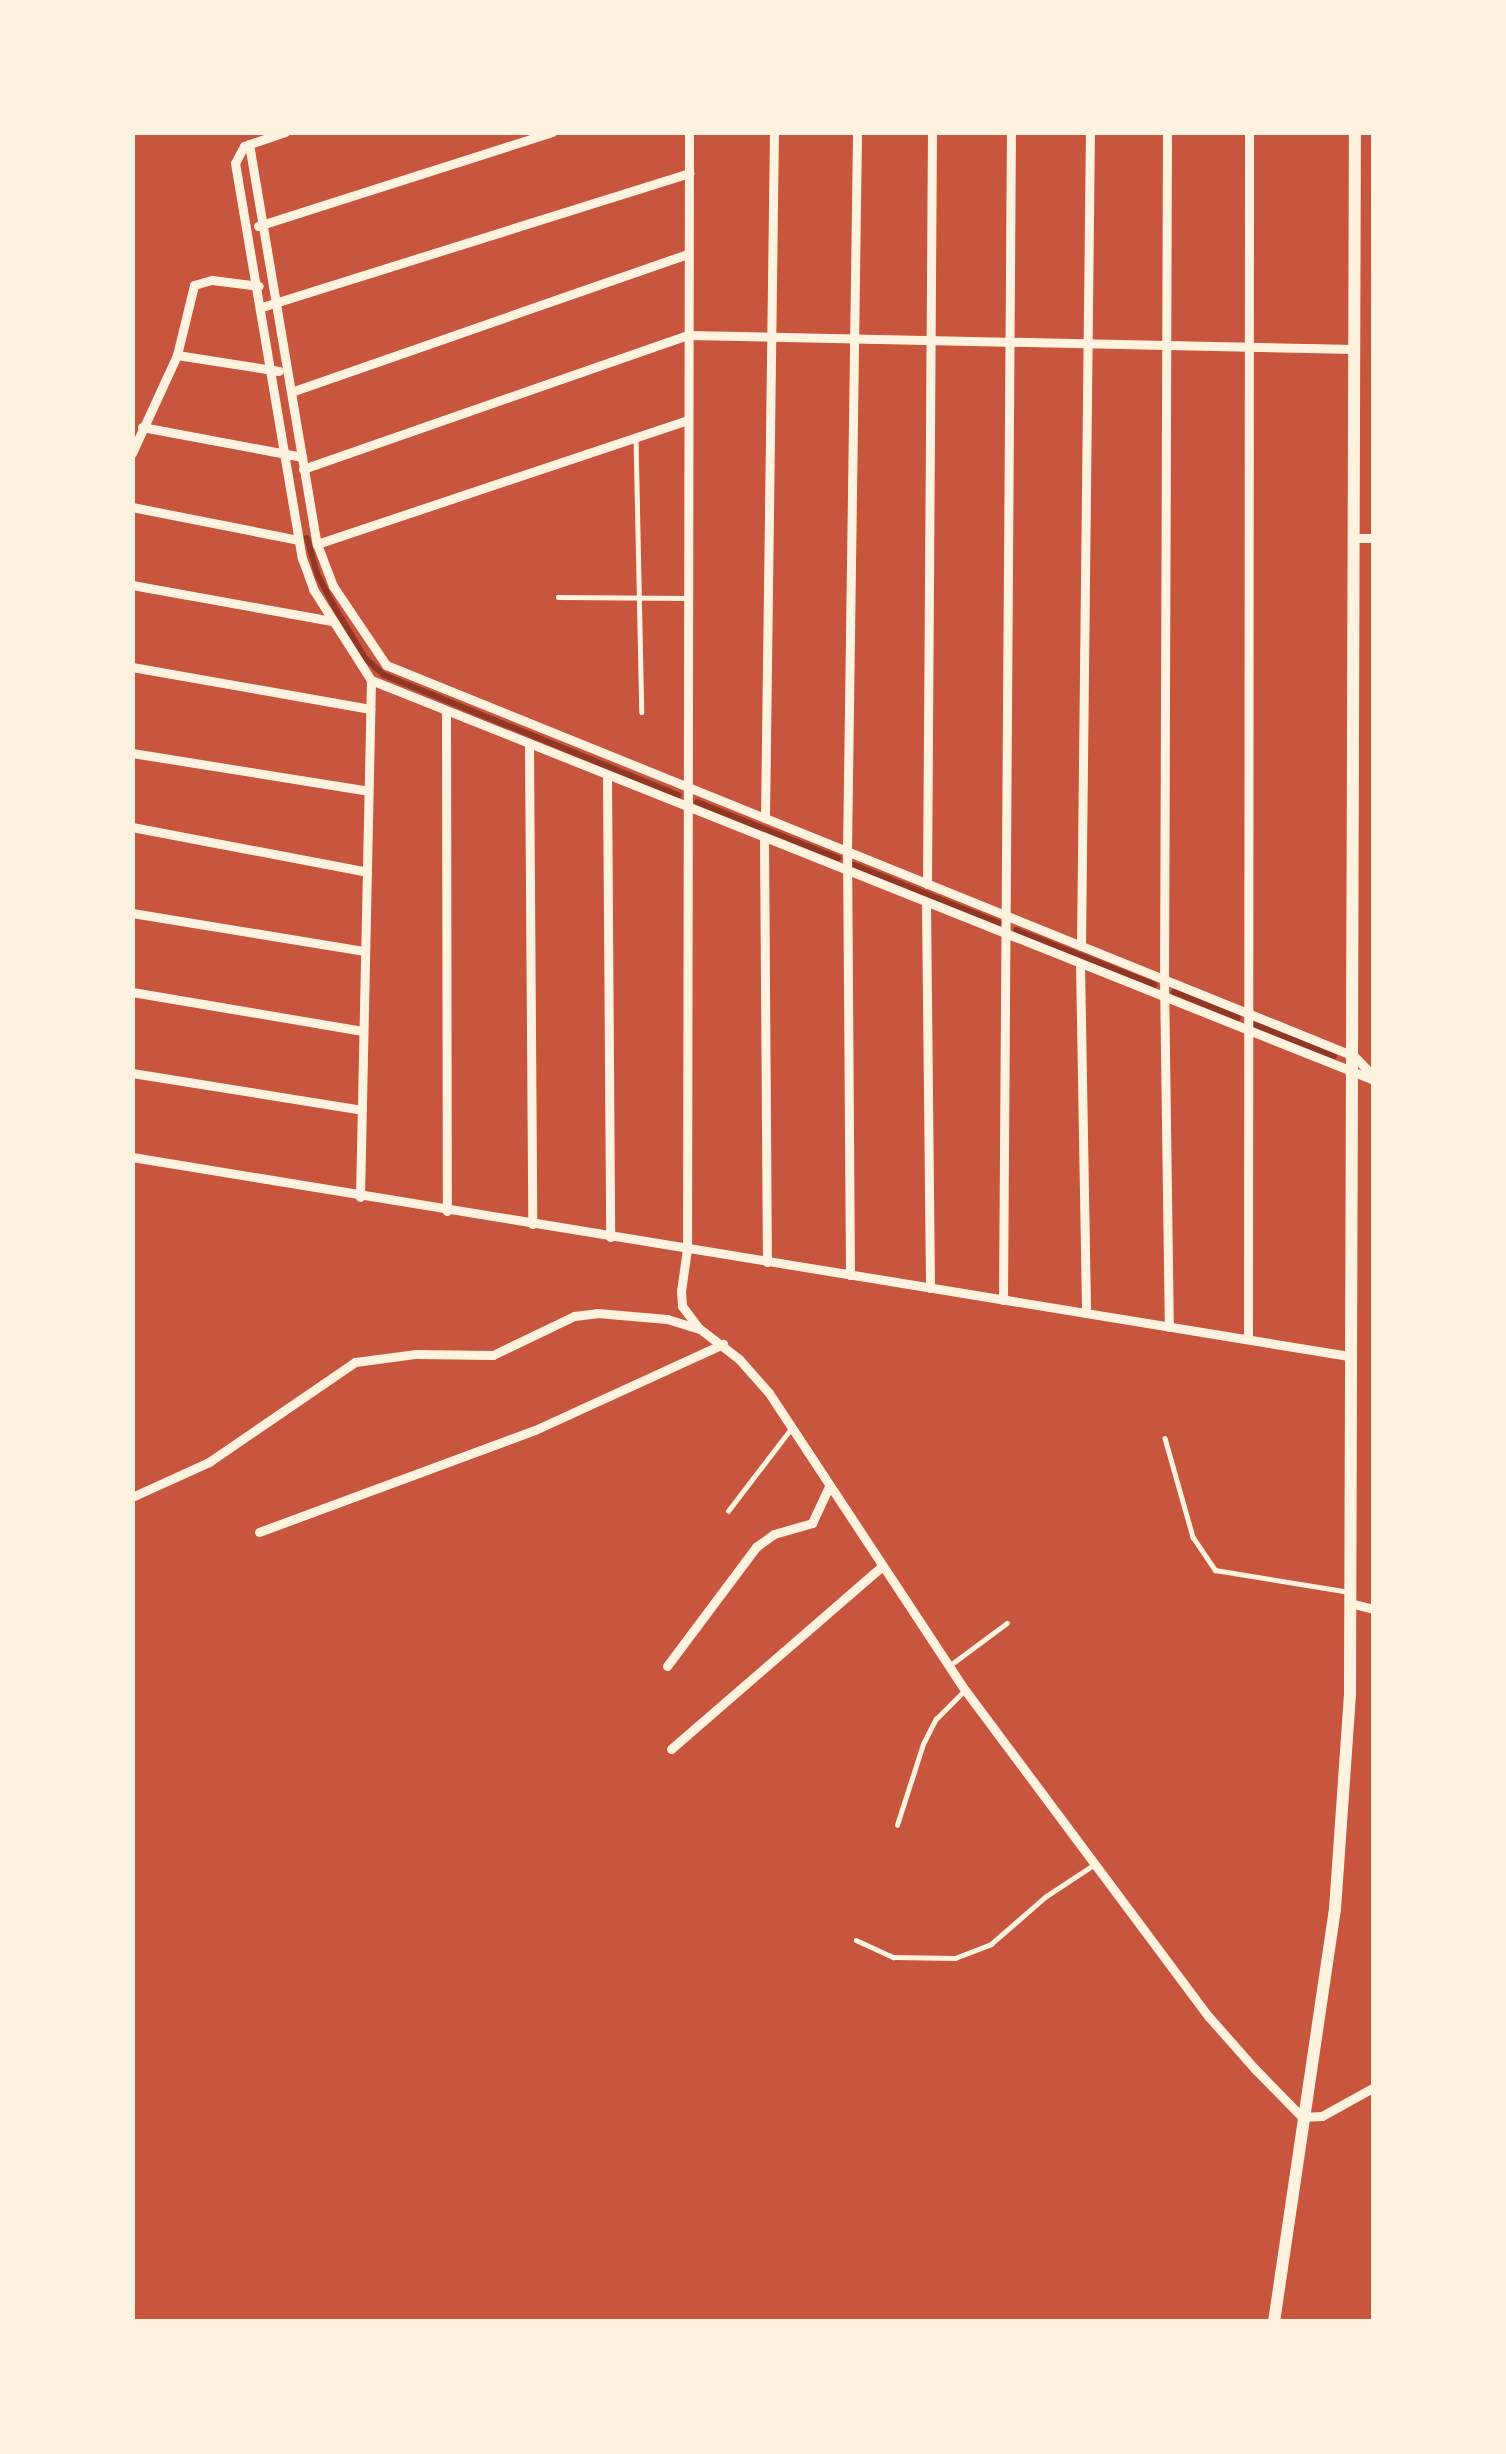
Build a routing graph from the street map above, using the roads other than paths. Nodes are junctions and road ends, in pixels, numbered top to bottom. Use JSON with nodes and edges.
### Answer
{"nodes":[{"id":1,"x":285,"y":132,"type":"edge"},
{"id":2,"x":552,"y":132,"type":"edge"},
{"id":3,"x":688,"y":132,"type":"edge"},
{"id":4,"x":774,"y":132,"type":"edge"},
{"id":5,"x":856,"y":132,"type":"edge"},
{"id":6,"x":932,"y":132,"type":"edge"},
{"id":7,"x":1011,"y":132,"type":"edge"},
{"id":8,"x":1090,"y":132,"type":"edge"},
{"id":9,"x":1167,"y":132,"type":"edge"},
{"id":10,"x":1250,"y":132,"type":"edge"},
{"id":11,"x":1354,"y":132,"type":"edge"},
{"id":12,"x":248,"y":144,"type":"junction"},
{"id":13,"x":688,"y":173,"type":"junction"},
{"id":14,"x":264,"y":224,"type":"junction"},
{"id":15,"x":248,"y":230,"type":"junction"},
{"id":16,"x":688,"y":254,"type":"junction"},
{"id":17,"x":258,"y":286,"type":"junction"},
{"id":18,"x":276,"y":289,"type":"junction"},
{"id":19,"x":278,"y":302,"type":"junction"},
{"id":20,"x":262,"y":308,"type":"junction"},
{"id":21,"x":688,"y":335,"type":"junction"},
{"id":22,"x":774,"y":337,"type":"junction"},
{"id":23,"x":856,"y":338,"type":"junction"},
{"id":24,"x":932,"y":340,"type":"junction"},
{"id":25,"x":1011,"y":341,"type":"junction"},
{"id":26,"x":1090,"y":343,"type":"junction"},
{"id":27,"x":1166,"y":344,"type":"junction"},
{"id":28,"x":1247,"y":346,"type":"junction"},
{"id":29,"x":1355,"y":349,"type":"junction"},
{"id":30,"x":177,"y":356,"type":"junction"},
{"id":31,"x":273,"y":370,"type":"junction"},
{"id":32,"x":289,"y":373,"type":"junction"},
{"id":33,"x":292,"y":391,"type":"junction"},
{"id":34,"x":277,"y":396,"type":"junction"},
{"id":35,"x":688,"y":420,"type":"junction"},
{"id":36,"x":142,"y":427,"type":"junction"},
{"id":37,"x":636,"y":437,"type":"junction"},
{"id":38,"x":132,"y":454,"type":"edge"},
{"id":39,"x":285,"y":454,"type":"junction"},
{"id":40,"x":303,"y":463,"type":"junction"},
{"id":41,"x":288,"y":474,"type":"junction"},
{"id":42,"x":132,"y":507,"type":"edge"},
{"id":43,"x":1355,"y":538,"type":"junction"},
{"id":44,"x":1374,"y":538,"type":"edge"},
{"id":45,"x":298,"y":540,"type":"junction"},
{"id":46,"x":316,"y":544,"type":"junction"},
{"id":47,"x":132,"y":585,"type":"edge"},
{"id":48,"x":558,"y":597,"type":"dead end"},
{"id":49,"x":644,"y":598,"type":"junction"},
{"id":50,"x":687,"y":598,"type":"junction"},
{"id":51,"x":332,"y":621,"type":"junction"},
{"id":52,"x":132,"y":668,"type":"edge"},
{"id":53,"x":371,"y":680,"type":"junction"},
{"id":54,"x":370,"y":710,"type":"junction"},
{"id":55,"x":446,"y":712,"type":"junction"},
{"id":56,"x":642,"y":712,"type":"dead end"},
{"id":57,"x":529,"y":746,"type":"junction"},
{"id":58,"x":132,"y":753,"type":"edge"},
{"id":59,"x":608,"y":776,"type":"junction"},
{"id":60,"x":688,"y":787,"type":"junction"},
{"id":61,"x":368,"y":791,"type":"junction"},
{"id":62,"x":688,"y":808,"type":"junction"},
{"id":63,"x":765,"y":818,"type":"junction"},
{"id":64,"x":132,"y":827,"type":"edge"},
{"id":65,"x":764,"y":838,"type":"junction"},
{"id":66,"x":847,"y":851,"type":"junction"},
{"id":67,"x":367,"y":872,"type":"junction"},
{"id":68,"x":847,"y":872,"type":"junction"},
{"id":69,"x":927,"y":884,"type":"junction"},
{"id":70,"x":926,"y":903,"type":"junction"},
{"id":71,"x":132,"y":913,"type":"edge"},
{"id":72,"x":1009,"y":916,"type":"junction"},
{"id":73,"x":1008,"y":935,"type":"junction"},
{"id":74,"x":1081,"y":946,"type":"junction"},
{"id":75,"x":365,"y":951,"type":"junction"},
{"id":76,"x":1080,"y":964,"type":"junction"},
{"id":77,"x":1164,"y":980,"type":"junction"},
{"id":78,"x":132,"y":992,"type":"edge"},
{"id":79,"x":1165,"y":998,"type":"junction"},
{"id":80,"x":1245,"y":1012,"type":"junction"},
{"id":81,"x":1245,"y":1030,"type":"junction"},
{"id":82,"x":363,"y":1031,"type":"junction"},
{"id":83,"x":1354,"y":1056,"type":"junction"},
{"id":84,"x":132,"y":1073,"type":"edge"},
{"id":85,"x":1354,"y":1073,"type":"junction"},
{"id":86,"x":1374,"y":1078,"type":"edge"},
{"id":87,"x":362,"y":1110,"type":"junction"},
{"id":88,"x":132,"y":1157,"type":"edge"},
{"id":89,"x":360,"y":1197,"type":"junction"},
{"id":90,"x":447,"y":1210,"type":"junction"},
{"id":91,"x":532,"y":1224,"type":"junction"},
{"id":92,"x":610,"y":1237,"type":"junction"},
{"id":93,"x":687,"y":1249,"type":"junction"},
{"id":94,"x":767,"y":1262,"type":"junction"},
{"id":95,"x":850,"y":1275,"type":"junction"},
{"id":96,"x":930,"y":1288,"type":"junction"},
{"id":97,"x":1003,"y":1300,"type":"junction"},
{"id":98,"x":1086,"y":1313,"type":"junction"},
{"id":99,"x":1169,"y":1327,"type":"junction"},
{"id":100,"x":700,"y":1329,"type":"junction"},
{"id":101,"x":1248,"y":1339,"type":"junction"},
{"id":102,"x":723,"y":1344,"type":"junction"},
{"id":103,"x":1349,"y":1356,"type":"junction"},
{"id":104,"x":790,"y":1430,"type":"junction"},
{"id":105,"x":1165,"y":1438,"type":"dead end"},
{"id":106,"x":829,"y":1487,"type":"junction"},
{"id":107,"x":132,"y":1497,"type":"edge"},
{"id":108,"x":728,"y":1511,"type":"dead end"},
{"id":109,"x":259,"y":1532,"type":"dead end"},
{"id":110,"x":880,"y":1567,"type":"junction"},
{"id":111,"x":1350,"y":1598,"type":"junction"},
{"id":112,"x":1374,"y":1609,"type":"edge"},
{"id":113,"x":1007,"y":1623,"type":"dead end"},
{"id":114,"x":667,"y":1666,"type":"dead end"},
{"id":115,"x":949,"y":1666,"type":"junction"},
{"id":116,"x":965,"y":1690,"type":"junction"},
{"id":117,"x":670,"y":1749,"type":"dead end"},
{"id":118,"x":897,"y":1825,"type":"dead end"},
{"id":119,"x":1095,"y":1864,"type":"junction"},
{"id":120,"x":856,"y":1940,"type":"dead end"},
{"id":121,"x":1374,"y":2086,"type":"edge"},
{"id":122,"x":1302,"y":2117,"type":"junction"},
{"id":123,"x":1274,"y":2322,"type":"edge"}],
"edges":[{"from":1,"to":12,"type":"street"},
{"from":2,"to":14,"type":"street"},
{"from":3,"to":13,"type":"street"},
{"from":4,"to":22,"type":"street"},
{"from":5,"to":23,"type":"street"},
{"from":6,"to":24,"type":"street"},
{"from":7,"to":25,"type":"street"},
{"from":8,"to":26,"type":"street"},
{"from":9,"to":27,"type":"street"},
{"from":10,"to":28,"type":"street"},
{"from":11,"to":29,"type":"street"},
{"from":12,"to":14,"type":"street"},
{"from":12,"to":15,"type":"street"},
{"from":13,"to":16,"type":"street"},
{"from":13,"to":19,"type":"street"},
{"from":14,"to":15,"type":"street"},
{"from":14,"to":18,"type":"street"},
{"from":15,"to":17,"type":"street"},
{"from":16,"to":21,"type":"street"},
{"from":16,"to":33,"type":"street"},
{"from":17,"to":18,"type":"street"},
{"from":17,"to":20,"type":"street"},
{"from":17,"to":30,"type":"street"},
{"from":18,"to":19,"type":"street"},
{"from":19,"to":20,"type":"street"},
{"from":19,"to":32,"type":"street"},
{"from":20,"to":31,"type":"street"},
{"from":21,"to":22,"type":"street"},
{"from":21,"to":35,"type":"street"},
{"from":21,"to":40,"type":"street"},
{"from":22,"to":23,"type":"street"},
{"from":22,"to":63,"type":"street"},
{"from":23,"to":24,"type":"street"},
{"from":23,"to":66,"type":"street"},
{"from":24,"to":25,"type":"street"},
{"from":24,"to":69,"type":"street"},
{"from":25,"to":26,"type":"street"},
{"from":25,"to":72,"type":"street"},
{"from":26,"to":27,"type":"street"},
{"from":26,"to":74,"type":"street"},
{"from":27,"to":28,"type":"street"},
{"from":27,"to":77,"type":"street"},
{"from":28,"to":29,"type":"street"},
{"from":28,"to":80,"type":"street"},
{"from":29,"to":43,"type":"street"},
{"from":30,"to":31,"type":"street"},
{"from":30,"to":36,"type":"street"},
{"from":31,"to":32,"type":"street"},
{"from":31,"to":34,"type":"street"},
{"from":32,"to":33,"type":"street"},
{"from":33,"to":34,"type":"street"},
{"from":33,"to":40,"type":"street"},
{"from":34,"to":39,"type":"street"},
{"from":35,"to":37,"type":"street"},
{"from":35,"to":50,"type":"street"},
{"from":36,"to":38,"type":"street"},
{"from":36,"to":39,"type":"street"},
{"from":37,"to":46,"type":"street"},
{"from":37,"to":49,"type":"lane"},
{"from":39,"to":40,"type":"street"},
{"from":39,"to":41,"type":"street"},
{"from":40,"to":41,"type":"street"},
{"from":40,"to":46,"type":"street"},
{"from":41,"to":45,"type":"street"},
{"from":42,"to":45,"type":"street"},
{"from":43,"to":44,"type":"street"},
{"from":43,"to":83,"type":"street"},
{"from":45,"to":51,"type":"street"},
{"from":46,"to":60,"type":"street"},
{"from":47,"to":51,"type":"street"},
{"from":48,"to":49,"type":"lane"},
{"from":49,"to":50,"type":"lane"},
{"from":49,"to":56,"type":"lane"},
{"from":50,"to":60,"type":"street"},
{"from":51,"to":53,"type":"street"},
{"from":52,"to":54,"type":"street"},
{"from":53,"to":54,"type":"street"},
{"from":53,"to":55,"type":"street"},
{"from":54,"to":61,"type":"street"},
{"from":55,"to":57,"type":"street"},
{"from":55,"to":90,"type":"street"},
{"from":57,"to":59,"type":"street"},
{"from":57,"to":91,"type":"street"},
{"from":58,"to":61,"type":"street"},
{"from":59,"to":62,"type":"street"},
{"from":59,"to":92,"type":"street"},
{"from":60,"to":62,"type":"street"},
{"from":60,"to":63,"type":"street"},
{"from":61,"to":67,"type":"street"},
{"from":62,"to":65,"type":"street"},
{"from":62,"to":93,"type":"street"},
{"from":63,"to":66,"type":"street"},
{"from":64,"to":67,"type":"street"},
{"from":65,"to":68,"type":"street"},
{"from":65,"to":94,"type":"street"},
{"from":66,"to":68,"type":"street"},
{"from":66,"to":69,"type":"street"},
{"from":67,"to":75,"type":"street"},
{"from":68,"to":70,"type":"street"},
{"from":68,"to":95,"type":"street"},
{"from":69,"to":72,"type":"street"},
{"from":70,"to":73,"type":"street"},
{"from":70,"to":96,"type":"street"},
{"from":71,"to":75,"type":"street"},
{"from":72,"to":73,"type":"street"},
{"from":72,"to":74,"type":"street"},
{"from":73,"to":76,"type":"street"},
{"from":73,"to":97,"type":"street"},
{"from":74,"to":77,"type":"street"},
{"from":75,"to":82,"type":"street"},
{"from":76,"to":79,"type":"street"},
{"from":76,"to":98,"type":"street"},
{"from":77,"to":79,"type":"street"},
{"from":77,"to":80,"type":"street"},
{"from":78,"to":82,"type":"street"},
{"from":79,"to":81,"type":"street"},
{"from":79,"to":99,"type":"street"},
{"from":80,"to":81,"type":"street"},
{"from":80,"to":83,"type":"street"},
{"from":81,"to":85,"type":"street"},
{"from":81,"to":101,"type":"street"},
{"from":82,"to":87,"type":"street"},
{"from":83,"to":85,"type":"street"},
{"from":83,"to":86,"type":"street"},
{"from":84,"to":87,"type":"street"},
{"from":85,"to":86,"type":"street"},
{"from":85,"to":103,"type":"street"},
{"from":87,"to":89,"type":"street"},
{"from":88,"to":89,"type":"street"},
{"from":89,"to":90,"type":"street"},
{"from":90,"to":91,"type":"street"},
{"from":91,"to":92,"type":"street"},
{"from":92,"to":93,"type":"street"},
{"from":93,"to":94,"type":"street"},
{"from":93,"to":100,"type":"street"},
{"from":94,"to":95,"type":"street"},
{"from":95,"to":96,"type":"street"},
{"from":96,"to":97,"type":"street"},
{"from":97,"to":98,"type":"street"},
{"from":98,"to":99,"type":"street"},
{"from":99,"to":101,"type":"street"},
{"from":100,"to":102,"type":"street"},
{"from":100,"to":107,"type":"street"},
{"from":101,"to":103,"type":"street"},
{"from":102,"to":104,"type":"street"},
{"from":102,"to":109,"type":"street"},
{"from":103,"to":111,"type":"street"},
{"from":104,"to":106,"type":"street"},
{"from":104,"to":108,"type":"lane"},
{"from":105,"to":111,"type":"lane"},
{"from":106,"to":110,"type":"street"},
{"from":106,"to":114,"type":"street"},
{"from":110,"to":115,"type":"street"},
{"from":110,"to":117,"type":"street"},
{"from":111,"to":112,"type":"street"},
{"from":111,"to":122,"type":"street"},
{"from":113,"to":115,"type":"lane"},
{"from":115,"to":116,"type":"street"},
{"from":116,"to":118,"type":"lane"},
{"from":116,"to":119,"type":"street"},
{"from":119,"to":120,"type":"lane"},
{"from":119,"to":122,"type":"street"},
{"from":121,"to":122,"type":"street"},
{"from":122,"to":123,"type":"street"}]}
